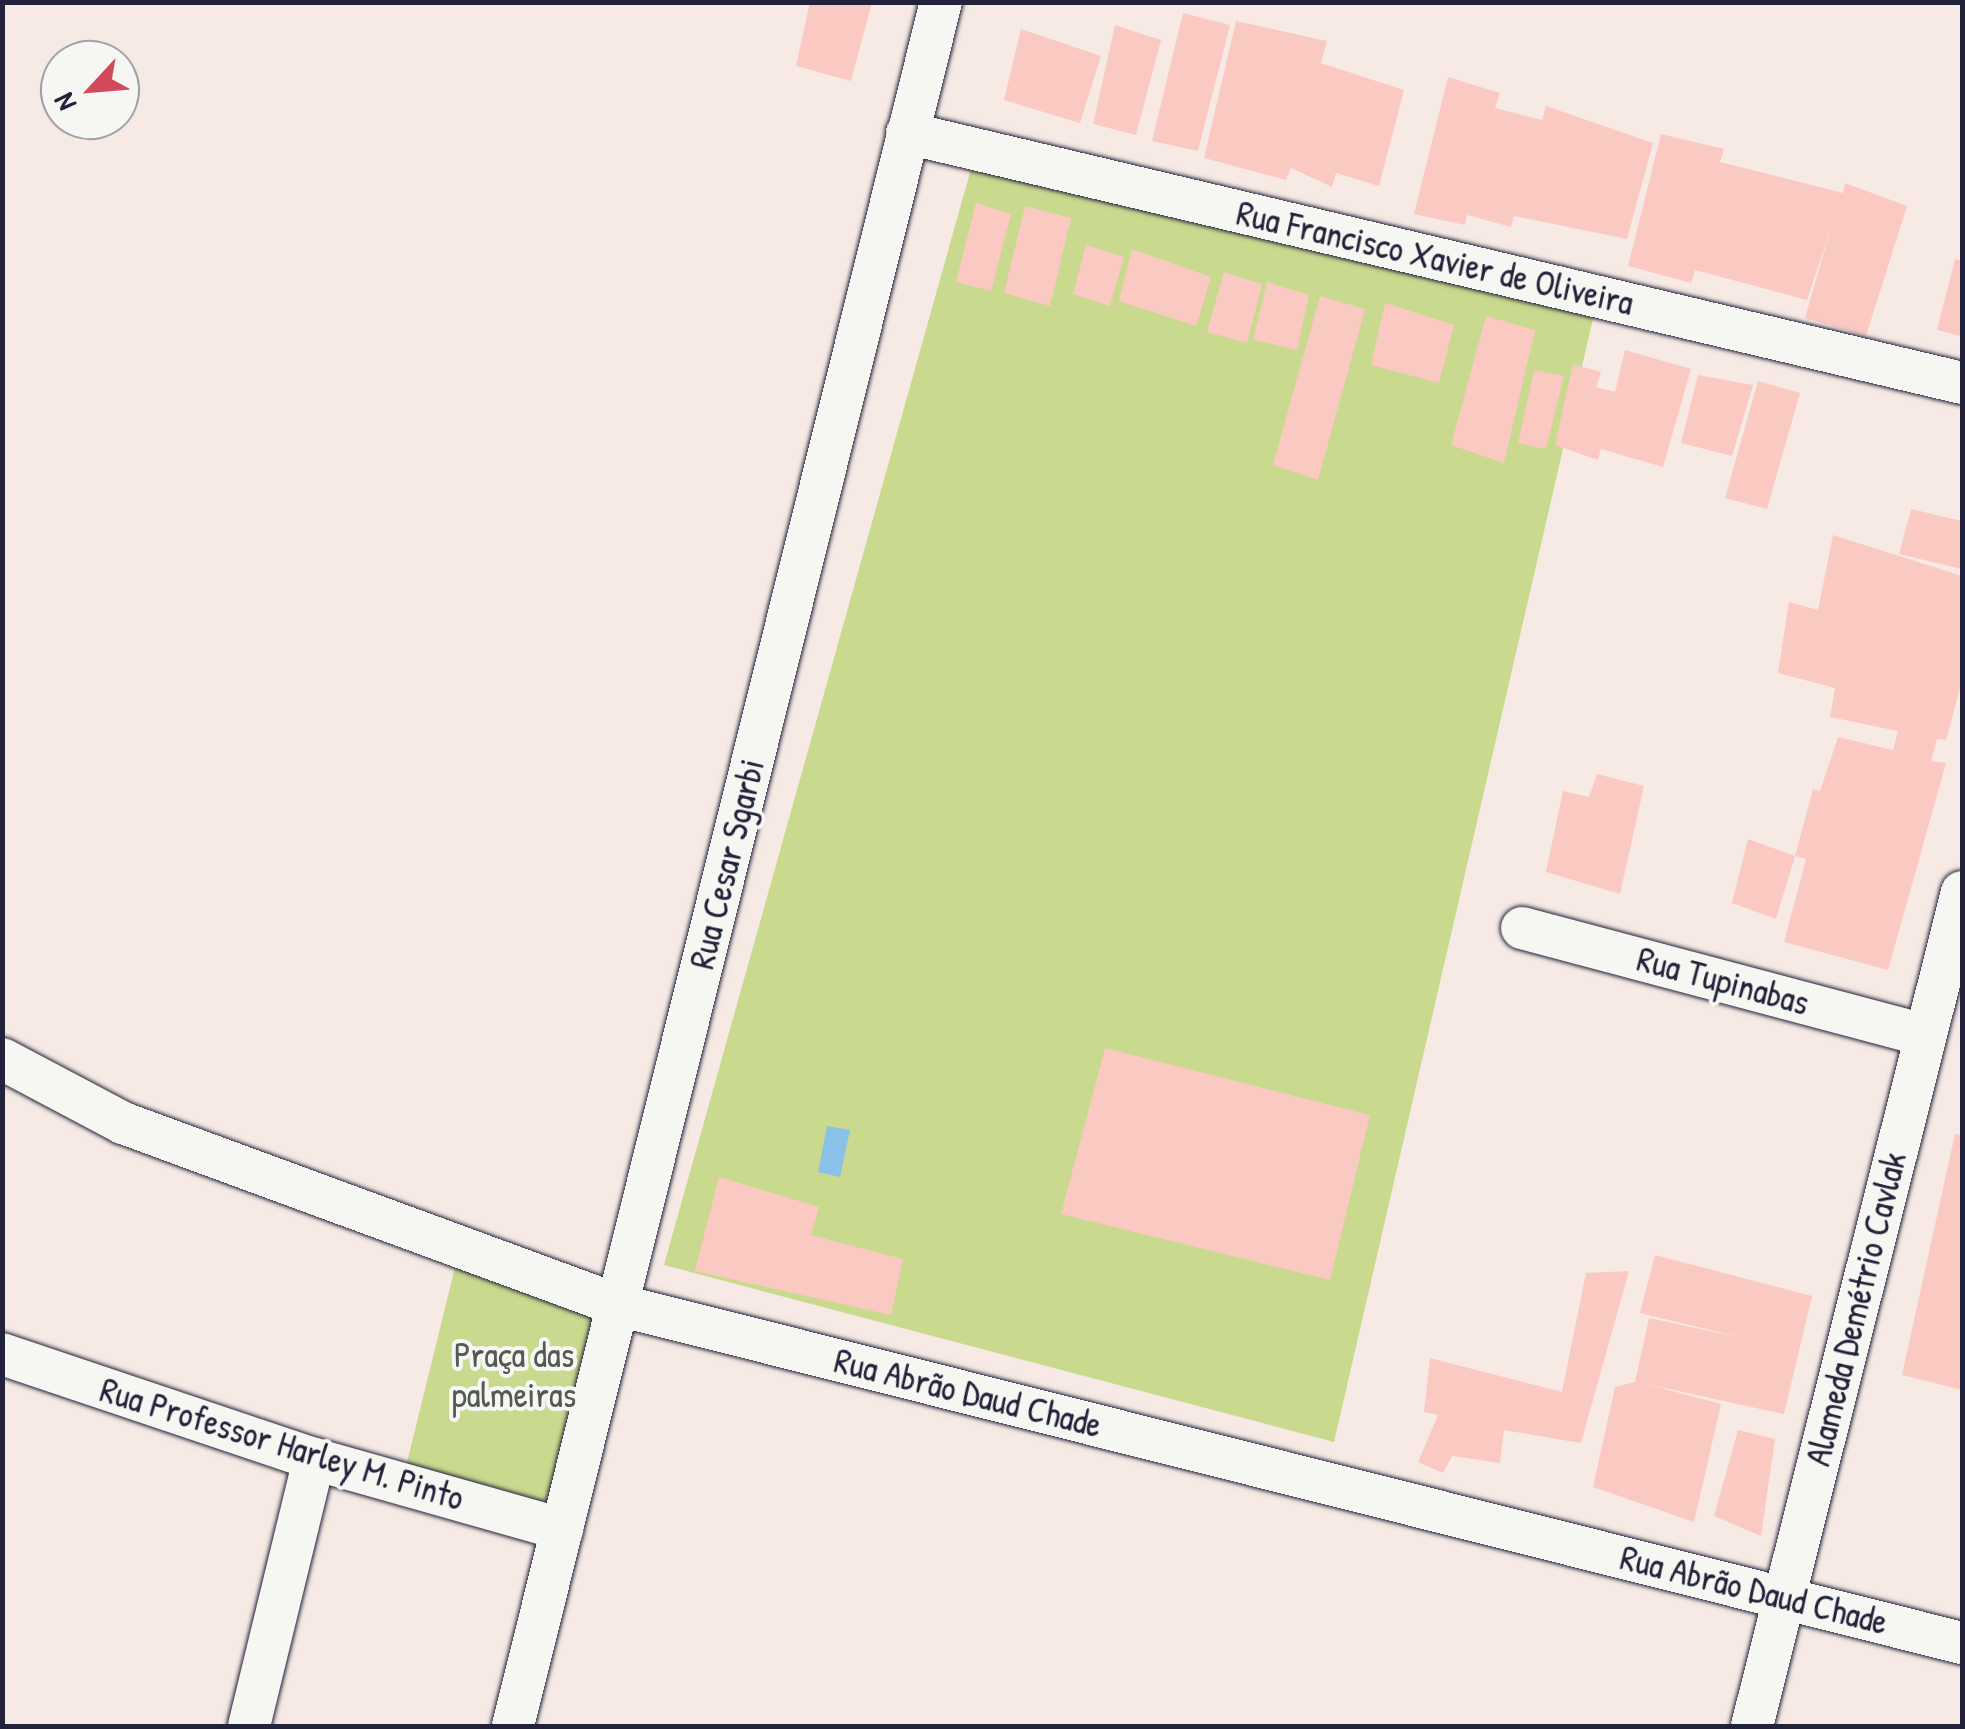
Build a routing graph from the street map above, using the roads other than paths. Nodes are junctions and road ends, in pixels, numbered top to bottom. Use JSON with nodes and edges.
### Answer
{"nodes":[{"id":1,"x":941,"y":2,"type":"edge"},
{"id":2,"x":907,"y":133,"type":"junction"},
{"id":3,"x":1962,"y":384,"type":"edge"},
{"id":4,"x":1962,"y":892,"type":"edge"},
{"id":5,"x":1522,"y":928,"type":"dead end"},
{"id":6,"x":1925,"y":1035,"type":"junction"},
{"id":7,"x":2,"y":1059,"type":"edge"},
{"id":8,"x":618,"y":1305,"type":"junction"},
{"id":9,"x":2,"y":1354,"type":"edge"},
{"id":10,"x":314,"y":1458,"type":"junction"},
{"id":11,"x":562,"y":1529,"type":"junction"},
{"id":12,"x":1784,"y":1598,"type":"junction"},
{"id":13,"x":1962,"y":1643,"type":"edge"},
{"id":14,"x":249,"y":1726,"type":"edge"},
{"id":15,"x":514,"y":1726,"type":"edge"},
{"id":16,"x":1752,"y":1726,"type":"edge"}],
"edges":[{"from":1,"to":2,"type":"street","name":"Rua Cesar Sgarbi"},
{"from":2,"to":3,"type":"street","name":"Rua Francisco Xavier de Oliveira"},
{"from":2,"to":8,"type":"street","name":"Rua Cesar Sgarbi"},
{"from":4,"to":6,"type":"street","name":"Alameda Demétrio Cavlak"},
{"from":5,"to":6,"type":"street","name":"Rua Tupinabas"},
{"from":6,"to":12,"type":"street","name":"Alameda Demétrio Cavlak"},
{"from":7,"to":8,"type":"street","name":"Rua Abrão Daud Chade"},
{"from":8,"to":11,"type":"street","name":"Rua Cesar Sgarbi"},
{"from":8,"to":12,"type":"street","name":"Rua Abrão Daud Chade"},
{"from":9,"to":10,"type":"street","name":"Rua Professor Harley M. Pinto"},
{"from":10,"to":11,"type":"street","name":"Rua Professor Harley M. Pinto"},
{"from":10,"to":14,"type":"street"},
{"from":11,"to":15,"type":"street","name":"Rua Cesar Sgarbi"},
{"from":12,"to":13,"type":"street","name":"Rua Abrão Daud Chade"},
{"from":12,"to":16,"type":"street","name":"Alameda Demétrio Cavlak"}]}
